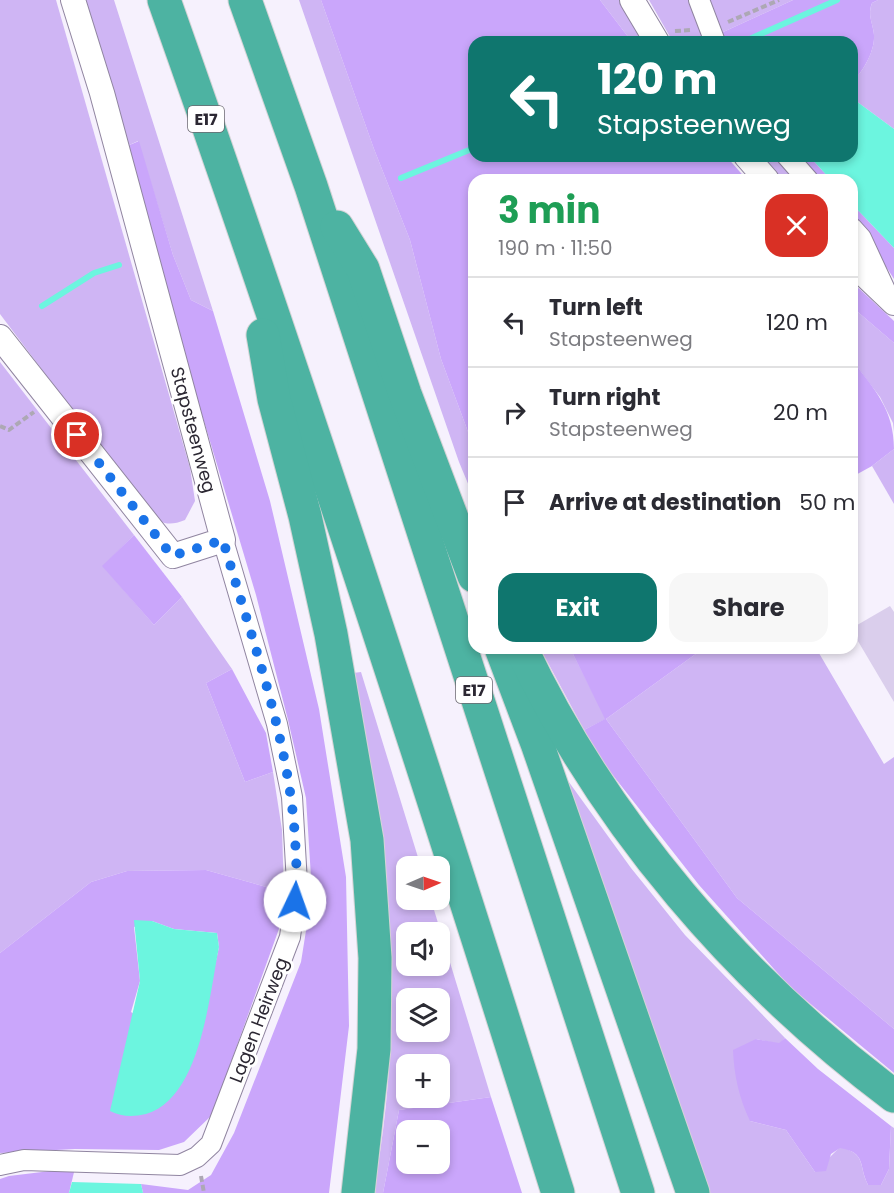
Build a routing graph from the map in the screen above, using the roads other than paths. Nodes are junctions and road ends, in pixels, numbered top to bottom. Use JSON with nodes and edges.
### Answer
{"nodes":[{"id":1,"x":73,"y":0,"type":"edge"},
{"id":2,"x":164,"y":0,"type":"edge"},
{"id":3,"x":245,"y":0,"type":"edge"},
{"id":4,"x":632,"y":0,"type":"edge"},
{"id":5,"x":699,"y":0,"type":"edge"},
{"id":6,"x":713,"y":35,"type":"edge"},
{"id":7,"x":653,"y":36,"type":"edge"},
{"id":8,"x":751,"y":162,"type":"edge"},
{"id":9,"x":792,"y":162,"type":"edge"},
{"id":10,"x":762,"y":174,"type":"edge"},
{"id":11,"x":803,"y":174,"type":"edge"},
{"id":12,"x":311,"y":186,"type":"junction"},
{"id":13,"x":858,"y":235,"type":"edge"},
{"id":14,"x":248,"y":238,"type":"junction"},
{"id":15,"x":858,"y":269,"type":"edge"},
{"id":16,"x":892,"y":301,"type":"edge"},
{"id":17,"x":0,"y":337,"type":"edge"},
{"id":18,"x":405,"y":394,"type":"junction"},
{"id":19,"x":468,"y":525,"type":"edge"},
{"id":20,"x":223,"y":540,"type":"junction"},
{"id":21,"x":468,"y":560,"type":"edge"},
{"id":22,"x":503,"y":654,"type":"edge"},
{"id":23,"x":524,"y":654,"type":"edge"},
{"id":24,"x":894,"y":1096,"type":"edge"},
{"id":25,"x":0,"y":1165,"type":"edge"},
{"id":26,"x":358,"y":1193,"type":"edge"},
{"id":27,"x":558,"y":1193,"type":"edge"},
{"id":28,"x":638,"y":1193,"type":"edge"},
{"id":29,"x":693,"y":1193,"type":"edge"}],
"edges":[{"from":1,"to":20,"type":"street","name":"Stapsteenweg"},
{"from":2,"to":14,"type":"highway","number":"E17"},
{"from":3,"to":12,"type":"highway","number":"E17"},
{"from":4,"to":7,"type":"street"},
{"from":5,"to":6,"type":"street"},
{"from":8,"to":10,"type":"street"},
{"from":9,"to":11,"type":"street"},
{"from":12,"to":18,"type":"highway"},
{"from":12,"to":28,"type":"highway","number":"E17"},
{"from":13,"to":16,"type":"street"},
{"from":14,"to":26,"type":"highway"},
{"from":14,"to":27,"type":"highway","number":"E17"},
{"from":15,"to":16,"type":"street"},
{"from":17,"to":20,"type":"street"},
{"from":18,"to":19,"type":"highway"},
{"from":18,"to":21,"type":"highway"},
{"from":20,"to":25,"type":"street","name":"Lagen Heirweg"},
{"from":22,"to":29,"type":"highway"},
{"from":23,"to":24,"type":"highway"}]}
